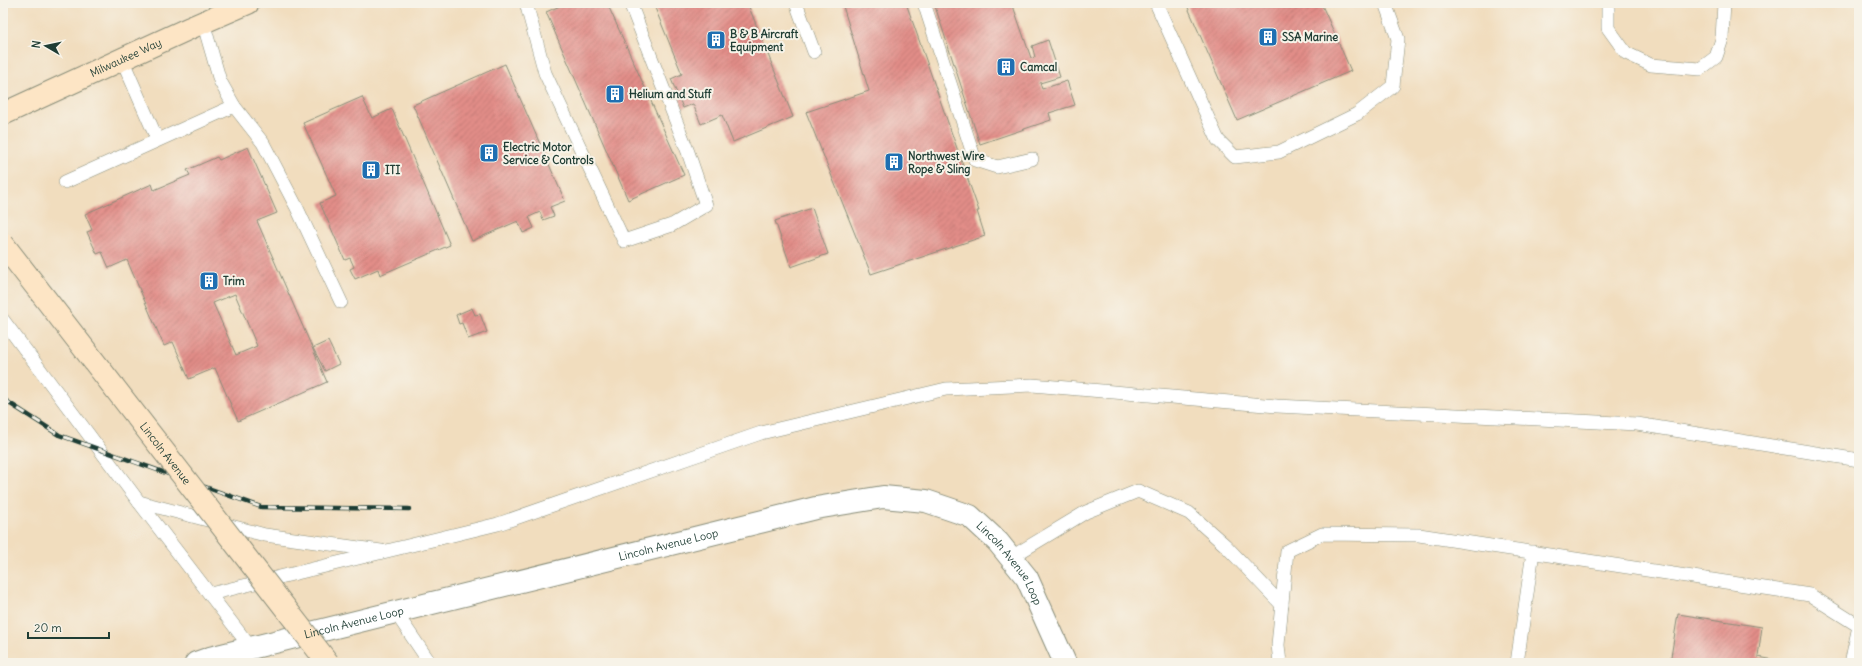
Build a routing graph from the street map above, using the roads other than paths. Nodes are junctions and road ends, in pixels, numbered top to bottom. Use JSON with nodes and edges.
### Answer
{"nodes":[{"id":1,"x":248,"y":3,"type":"edge"},
{"id":2,"x":526,"y":3,"type":"edge"},
{"id":3,"x":630,"y":3,"type":"edge"},
{"id":4,"x":796,"y":3,"type":"edge"},
{"id":5,"x":924,"y":3,"type":"edge"},
{"id":6,"x":1156,"y":3,"type":"edge"},
{"id":7,"x":1385,"y":3,"type":"edge"},
{"id":8,"x":1608,"y":3,"type":"edge"},
{"id":9,"x":1724,"y":3,"type":"edge"},
{"id":10,"x":203,"y":22,"type":"junction"},
{"id":11,"x":814,"y":52,"type":"dead end"},
{"id":12,"x":122,"y":59,"type":"junction"},
{"id":13,"x":234,"y":106,"type":"junction"},
{"id":14,"x":3,"y":114,"type":"edge"},
{"id":15,"x":157,"y":139,"type":"junction"},
{"id":16,"x":1032,"y":159,"type":"dead end"},
{"id":17,"x":65,"y":182,"type":"dead end"},
{"id":18,"x":3,"y":244,"type":"edge"},
{"id":19,"x":341,"y":302,"type":"dead end"},
{"id":20,"x":3,"y":320,"type":"edge"},
{"id":21,"x":1859,"y":460,"type":"edge"},
{"id":22,"x":139,"y":502,"type":"junction"},
{"id":23,"x":389,"y":552,"type":"junction"},
{"id":24,"x":1533,"y":552,"type":"junction"},
{"id":25,"x":1010,"y":558,"type":"junction"},
{"id":26,"x":210,"y":594,"type":"junction"},
{"id":27,"x":1282,"y":605,"type":"junction"},
{"id":28,"x":396,"y":613,"type":"junction"},
{"id":29,"x":251,"y":648,"type":"junction"},
{"id":30,"x":229,"y":659,"type":"edge"},
{"id":31,"x":196,"y":663,"type":"edge"},
{"id":32,"x":328,"y":663,"type":"edge"},
{"id":33,"x":430,"y":663,"type":"edge"},
{"id":34,"x":1065,"y":663,"type":"edge"},
{"id":35,"x":1280,"y":663,"type":"edge"},
{"id":36,"x":1517,"y":663,"type":"edge"},
{"id":37,"x":1851,"y":663,"type":"edge"}],
"edges":[{"from":1,"to":10,"type":"street","name":"Milwaukee Way"},
{"from":2,"to":3,"type":"lane"},
{"from":4,"to":11,"type":"lane"},
{"from":5,"to":16,"type":"lane"},
{"from":6,"to":7,"type":"lane"},
{"from":8,"to":9,"type":"lane"},
{"from":10,"to":12,"type":"street","name":"Milwaukee Way"},
{"from":10,"to":13,"type":"lane"},
{"from":12,"to":14,"type":"street","name":"Milwaukee Way"},
{"from":12,"to":15,"type":"lane"},
{"from":13,"to":15,"type":"lane"},
{"from":13,"to":19,"type":"lane"},
{"from":15,"to":17,"type":"lane"},
{"from":18,"to":32,"type":"street","name":"Lincoln Avenue","bridge":true},
{"from":20,"to":22,"type":"lane"},
{"from":21,"to":23,"type":"lane"},
{"from":22,"to":23,"type":"lane"},
{"from":22,"to":26,"type":"lane"},
{"from":23,"to":26,"type":"lane"},
{"from":24,"to":27,"type":"lane"},
{"from":24,"to":36,"type":"lane"},
{"from":24,"to":37,"type":"lane"},
{"from":25,"to":27,"type":"lane"},
{"from":25,"to":28,"type":"street","name":"Lincoln Avenue Loop"},
{"from":25,"to":34,"type":"street","name":"Lincoln Avenue Loop"},
{"from":26,"to":29,"type":"lane"},
{"from":27,"to":35,"type":"lane"},
{"from":28,"to":29,"type":"street","name":"Lincoln Avenue Loop"},
{"from":28,"to":33,"type":"lane"},
{"from":29,"to":30,"type":"street","name":"Lincoln Avenue Loop"},
{"from":30,"to":31,"type":"street","name":"Lincoln Avenue Loop"}]}
